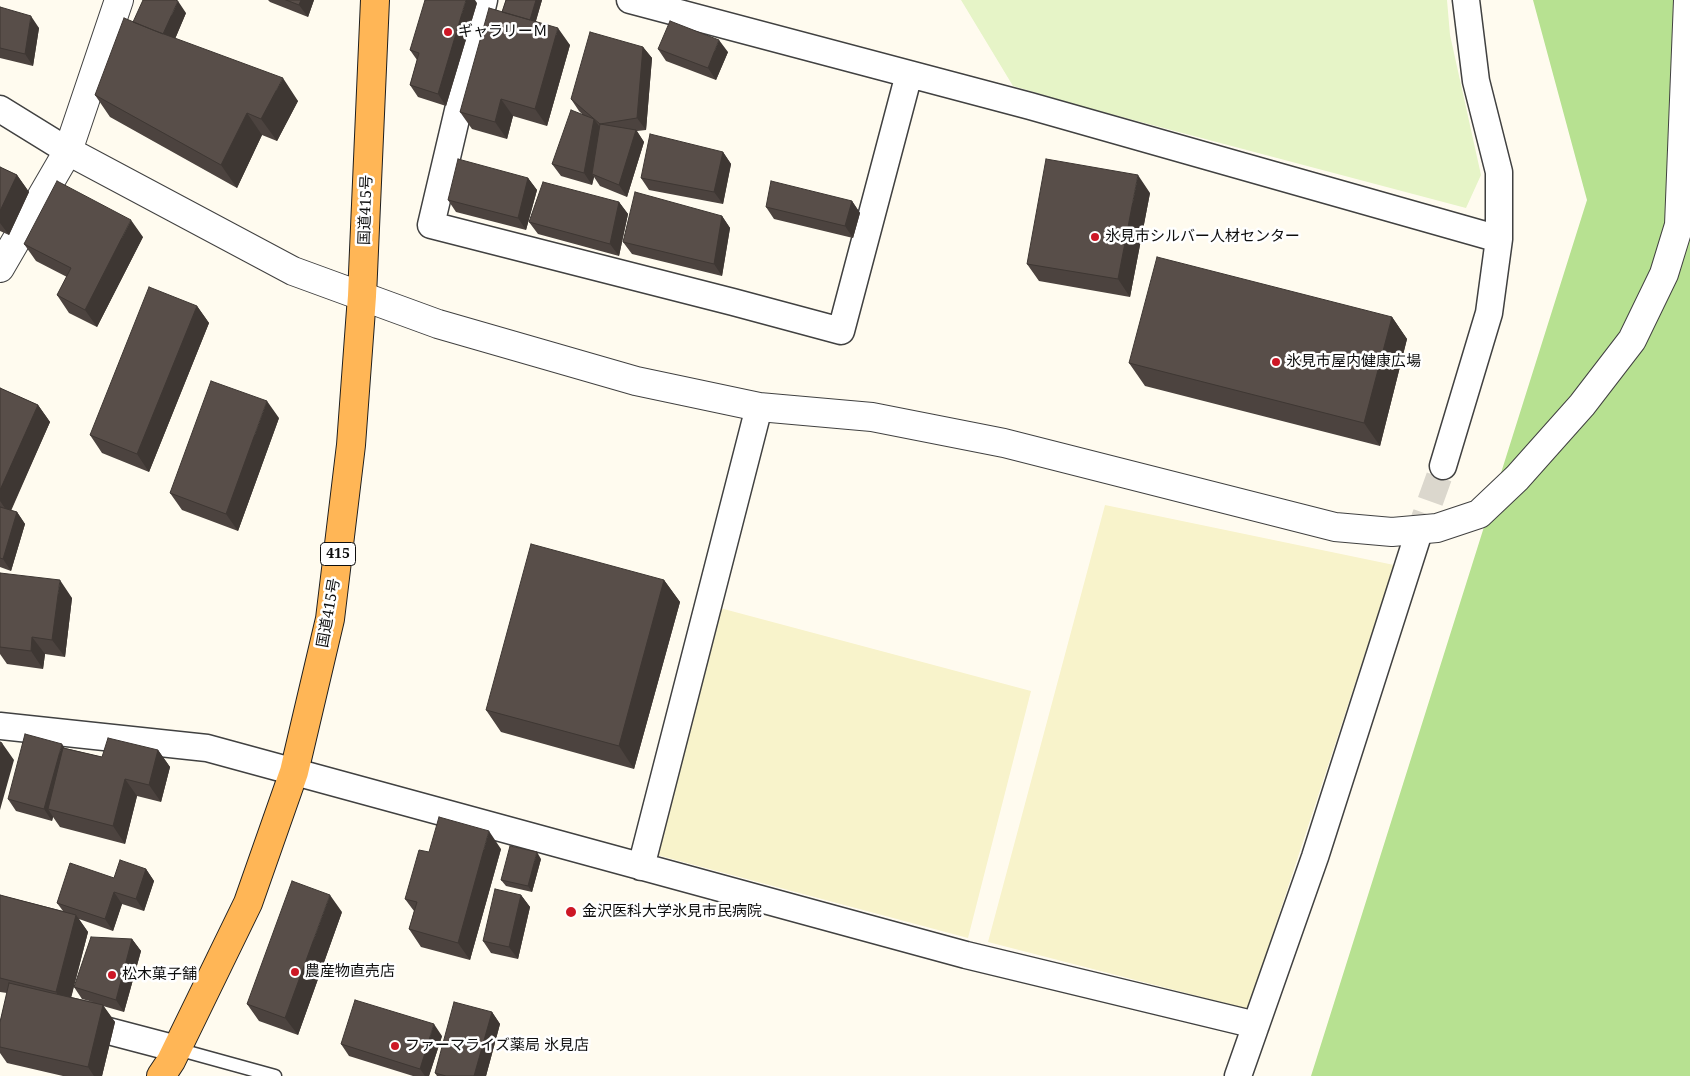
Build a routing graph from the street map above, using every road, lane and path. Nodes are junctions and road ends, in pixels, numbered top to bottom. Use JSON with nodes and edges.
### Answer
{"nodes":[{"id":1,"x":119,"y":0,"type":"edge"},
{"id":2,"x":375,"y":0,"type":"edge"},
{"id":3,"x":484,"y":0,"type":"edge"},
{"id":4,"x":630,"y":0,"type":"edge"},
{"id":5,"x":1466,"y":0,"type":"edge"},
{"id":6,"x":1688,"y":0,"type":"edge"},
{"id":7,"x":909,"y":74,"type":"junction"},
{"id":8,"x":0,"y":109,"type":"edge"},
{"id":9,"x":68,"y":151,"type":"junction"},
{"id":10,"x":1499,"y":239,"type":"junction"},
{"id":11,"x":0,"y":268,"type":"edge"},
{"id":12,"x":362,"y":296,"type":"junction"},
{"id":13,"x":759,"y":407,"type":"junction"},
{"id":14,"x":1443,"y":466,"type":"tunnel mouth"},
{"id":15,"x":1417,"y":538,"type":"tunnel mouth"},
{"id":16,"x":0,"y":726,"type":"edge"},
{"id":17,"x":294,"y":772,"type":"junction"},
{"id":18,"x":640,"y":867,"type":"junction"},
{"id":19,"x":56,"y":1017,"type":"edge"},
{"id":20,"x":1256,"y":1025,"type":"junction"},
{"id":21,"x":177,"y":1049,"type":"junction"},
{"id":22,"x":161,"y":1076,"type":"edge"},
{"id":23,"x":275,"y":1076,"type":"edge"},
{"id":24,"x":1238,"y":1076,"type":"edge"}],
"edges":[{"from":1,"to":9,"type":"street"},
{"from":2,"to":12,"type":"highway","name":"国道415号","number":"415"},
{"from":3,"to":7,"type":"street"},
{"from":4,"to":7,"type":"street"},
{"from":5,"to":10,"type":"street"},
{"from":6,"to":13,"type":"street"},
{"from":7,"to":10,"type":"street"},
{"from":8,"to":9,"type":"street"},
{"from":9,"to":11,"type":"street"},
{"from":9,"to":12,"type":"street"},
{"from":10,"to":14,"type":"street"},
{"from":12,"to":13,"type":"street"},
{"from":12,"to":17,"type":"highway","name":"国道415号","number":"415"},
{"from":13,"to":18,"type":"street"},
{"from":15,"to":20,"type":"street"},
{"from":16,"to":17,"type":"street"},
{"from":17,"to":18,"type":"street"},
{"from":17,"to":21,"type":"highway","name":"国道415号","number":"415"},
{"from":18,"to":20,"type":"street"},
{"from":19,"to":21,"type":"street"},
{"from":20,"to":24,"type":"street"},
{"from":21,"to":22,"type":"highway","name":"国道415号","number":"415"},
{"from":21,"to":23,"type":"lane"}]}
